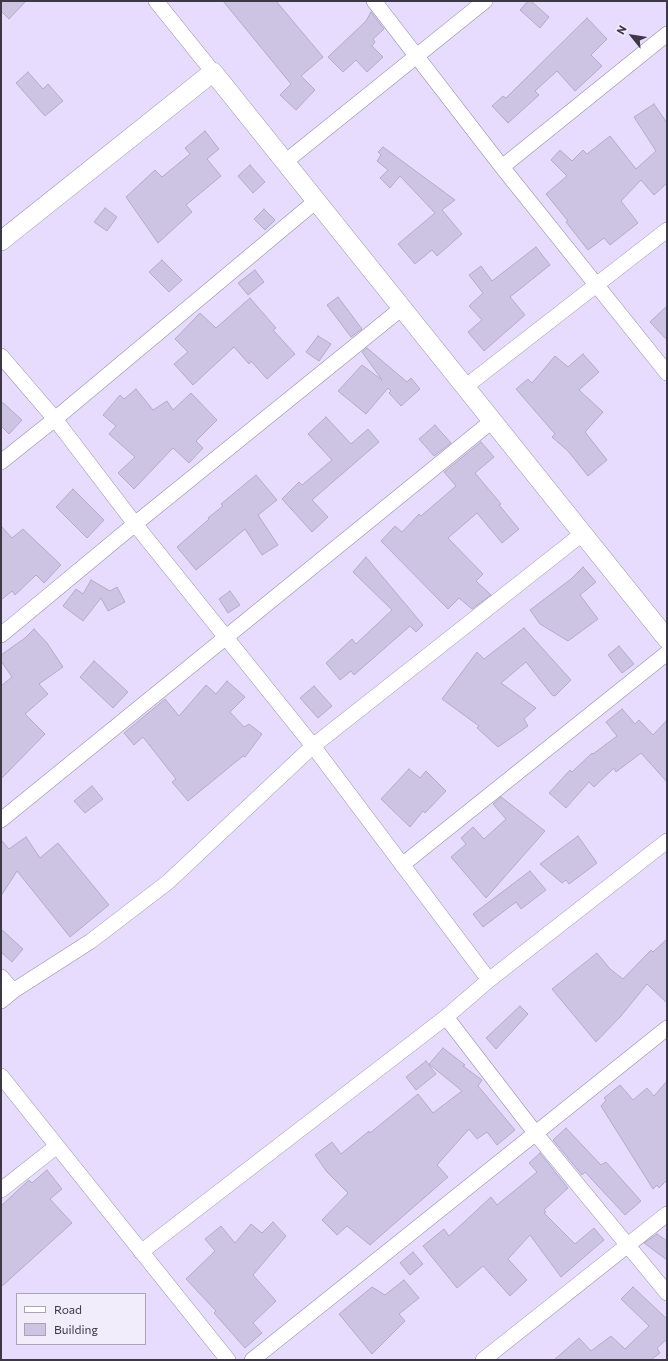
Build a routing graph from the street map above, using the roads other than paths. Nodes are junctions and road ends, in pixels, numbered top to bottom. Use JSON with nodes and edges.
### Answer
{"nodes":[{"id":1,"x":156,"y":1,"type":"edge"},
{"id":2,"x":374,"y":1,"type":"edge"},
{"id":3,"x":485,"y":1,"type":"edge"},
{"id":4,"x":667,"y":34,"type":"edge"},
{"id":5,"x":416,"y":56,"type":"junction"},
{"id":6,"x":213,"y":72,"type":"junction"},
{"id":7,"x":285,"y":162,"type":"junction"},
{"id":8,"x":502,"y":167,"type":"junction"},
{"id":9,"x":316,"y":200,"type":"junction"},
{"id":10,"x":667,"y":230,"type":"edge"},
{"id":11,"x":1,"y":241,"type":"edge"},
{"id":12,"x":597,"y":285,"type":"junction"},
{"id":13,"x":402,"y":308,"type":"junction"},
{"id":14,"x":1,"y":356,"type":"edge"},
{"id":15,"x":667,"y":373,"type":"edge"},
{"id":16,"x":465,"y":387,"type":"junction"},
{"id":17,"x":55,"y":419,"type":"junction"},
{"id":18,"x":492,"y":421,"type":"junction"},
{"id":19,"x":1,"y":462,"type":"edge"},
{"id":20,"x":135,"y":524,"type":"junction"},
{"id":21,"x":582,"y":534,"type":"junction"},
{"id":22,"x":664,"y":629,"type":"edge"},
{"id":23,"x":1,"y":635,"type":"edge"},
{"id":24,"x":225,"y":636,"type":"junction"},
{"id":25,"x":667,"y":653,"type":"edge"},
{"id":26,"x":313,"y":746,"type":"junction"},
{"id":27,"x":1,"y":820,"type":"edge"},
{"id":28,"x":667,"y":841,"type":"edge"},
{"id":29,"x":402,"y":865,"type":"junction"},
{"id":30,"x":1,"y":977,"type":"edge"},
{"id":31,"x":489,"y":980,"type":"junction"},
{"id":32,"x":13,"y":991,"type":"junction"},
{"id":33,"x":1,"y":1001,"type":"edge"},
{"id":34,"x":446,"y":1017,"type":"junction"},
{"id":35,"x":667,"y":1028,"type":"edge"},
{"id":36,"x":1,"y":1076,"type":"edge"},
{"id":37,"x":536,"y":1134,"type":"junction"},
{"id":38,"x":57,"y":1146,"type":"junction"},
{"id":39,"x":1,"y":1190,"type":"edge"},
{"id":40,"x":667,"y":1214,"type":"edge"},
{"id":41,"x":628,"y":1245,"type":"junction"},
{"id":42,"x":141,"y":1252,"type":"junction"},
{"id":43,"x":667,"y":1293,"type":"edge"},
{"id":44,"x":228,"y":1360,"type":"edge"},
{"id":45,"x":252,"y":1360,"type":"edge"},
{"id":46,"x":484,"y":1360,"type":"edge"}],
"edges":[{"from":1,"to":6,"type":"street"},
{"from":2,"to":5,"type":"street"},
{"from":3,"to":5,"type":"street"},
{"from":4,"to":8,"type":"street"},
{"from":5,"to":7,"type":"street"},
{"from":5,"to":8,"type":"street"},
{"from":6,"to":7,"type":"street"},
{"from":6,"to":11,"type":"street"},
{"from":7,"to":9,"type":"street"},
{"from":8,"to":12,"type":"street"},
{"from":9,"to":13,"type":"street"},
{"from":9,"to":17,"type":"street"},
{"from":10,"to":12,"type":"street"},
{"from":12,"to":15,"type":"street"},
{"from":12,"to":16,"type":"street"},
{"from":13,"to":16,"type":"street"},
{"from":13,"to":20,"type":"street"},
{"from":14,"to":17,"type":"street"},
{"from":16,"to":18,"type":"street"},
{"from":17,"to":19,"type":"street"},
{"from":17,"to":20,"type":"street"},
{"from":18,"to":21,"type":"street"},
{"from":18,"to":24,"type":"street"},
{"from":20,"to":23,"type":"street"},
{"from":20,"to":24,"type":"street"},
{"from":21,"to":22,"type":"street"},
{"from":21,"to":26,"type":"street"},
{"from":24,"to":26,"type":"street"},
{"from":24,"to":27,"type":"street"},
{"from":25,"to":29,"type":"street"},
{"from":26,"to":29,"type":"street"},
{"from":26,"to":32,"type":"street"},
{"from":28,"to":31,"type":"street"},
{"from":29,"to":31,"type":"street"},
{"from":30,"to":32,"type":"street"},
{"from":31,"to":34,"type":"street"},
{"from":32,"to":33,"type":"street"},
{"from":34,"to":37,"type":"street"},
{"from":34,"to":42,"type":"street"},
{"from":35,"to":37,"type":"street"},
{"from":36,"to":38,"type":"street"},
{"from":37,"to":41,"type":"street"},
{"from":37,"to":45,"type":"street"},
{"from":38,"to":39,"type":"street"},
{"from":38,"to":42,"type":"street"},
{"from":40,"to":41,"type":"street"},
{"from":41,"to":43,"type":"street"},
{"from":41,"to":46,"type":"street"},
{"from":42,"to":44,"type":"street"}]}
